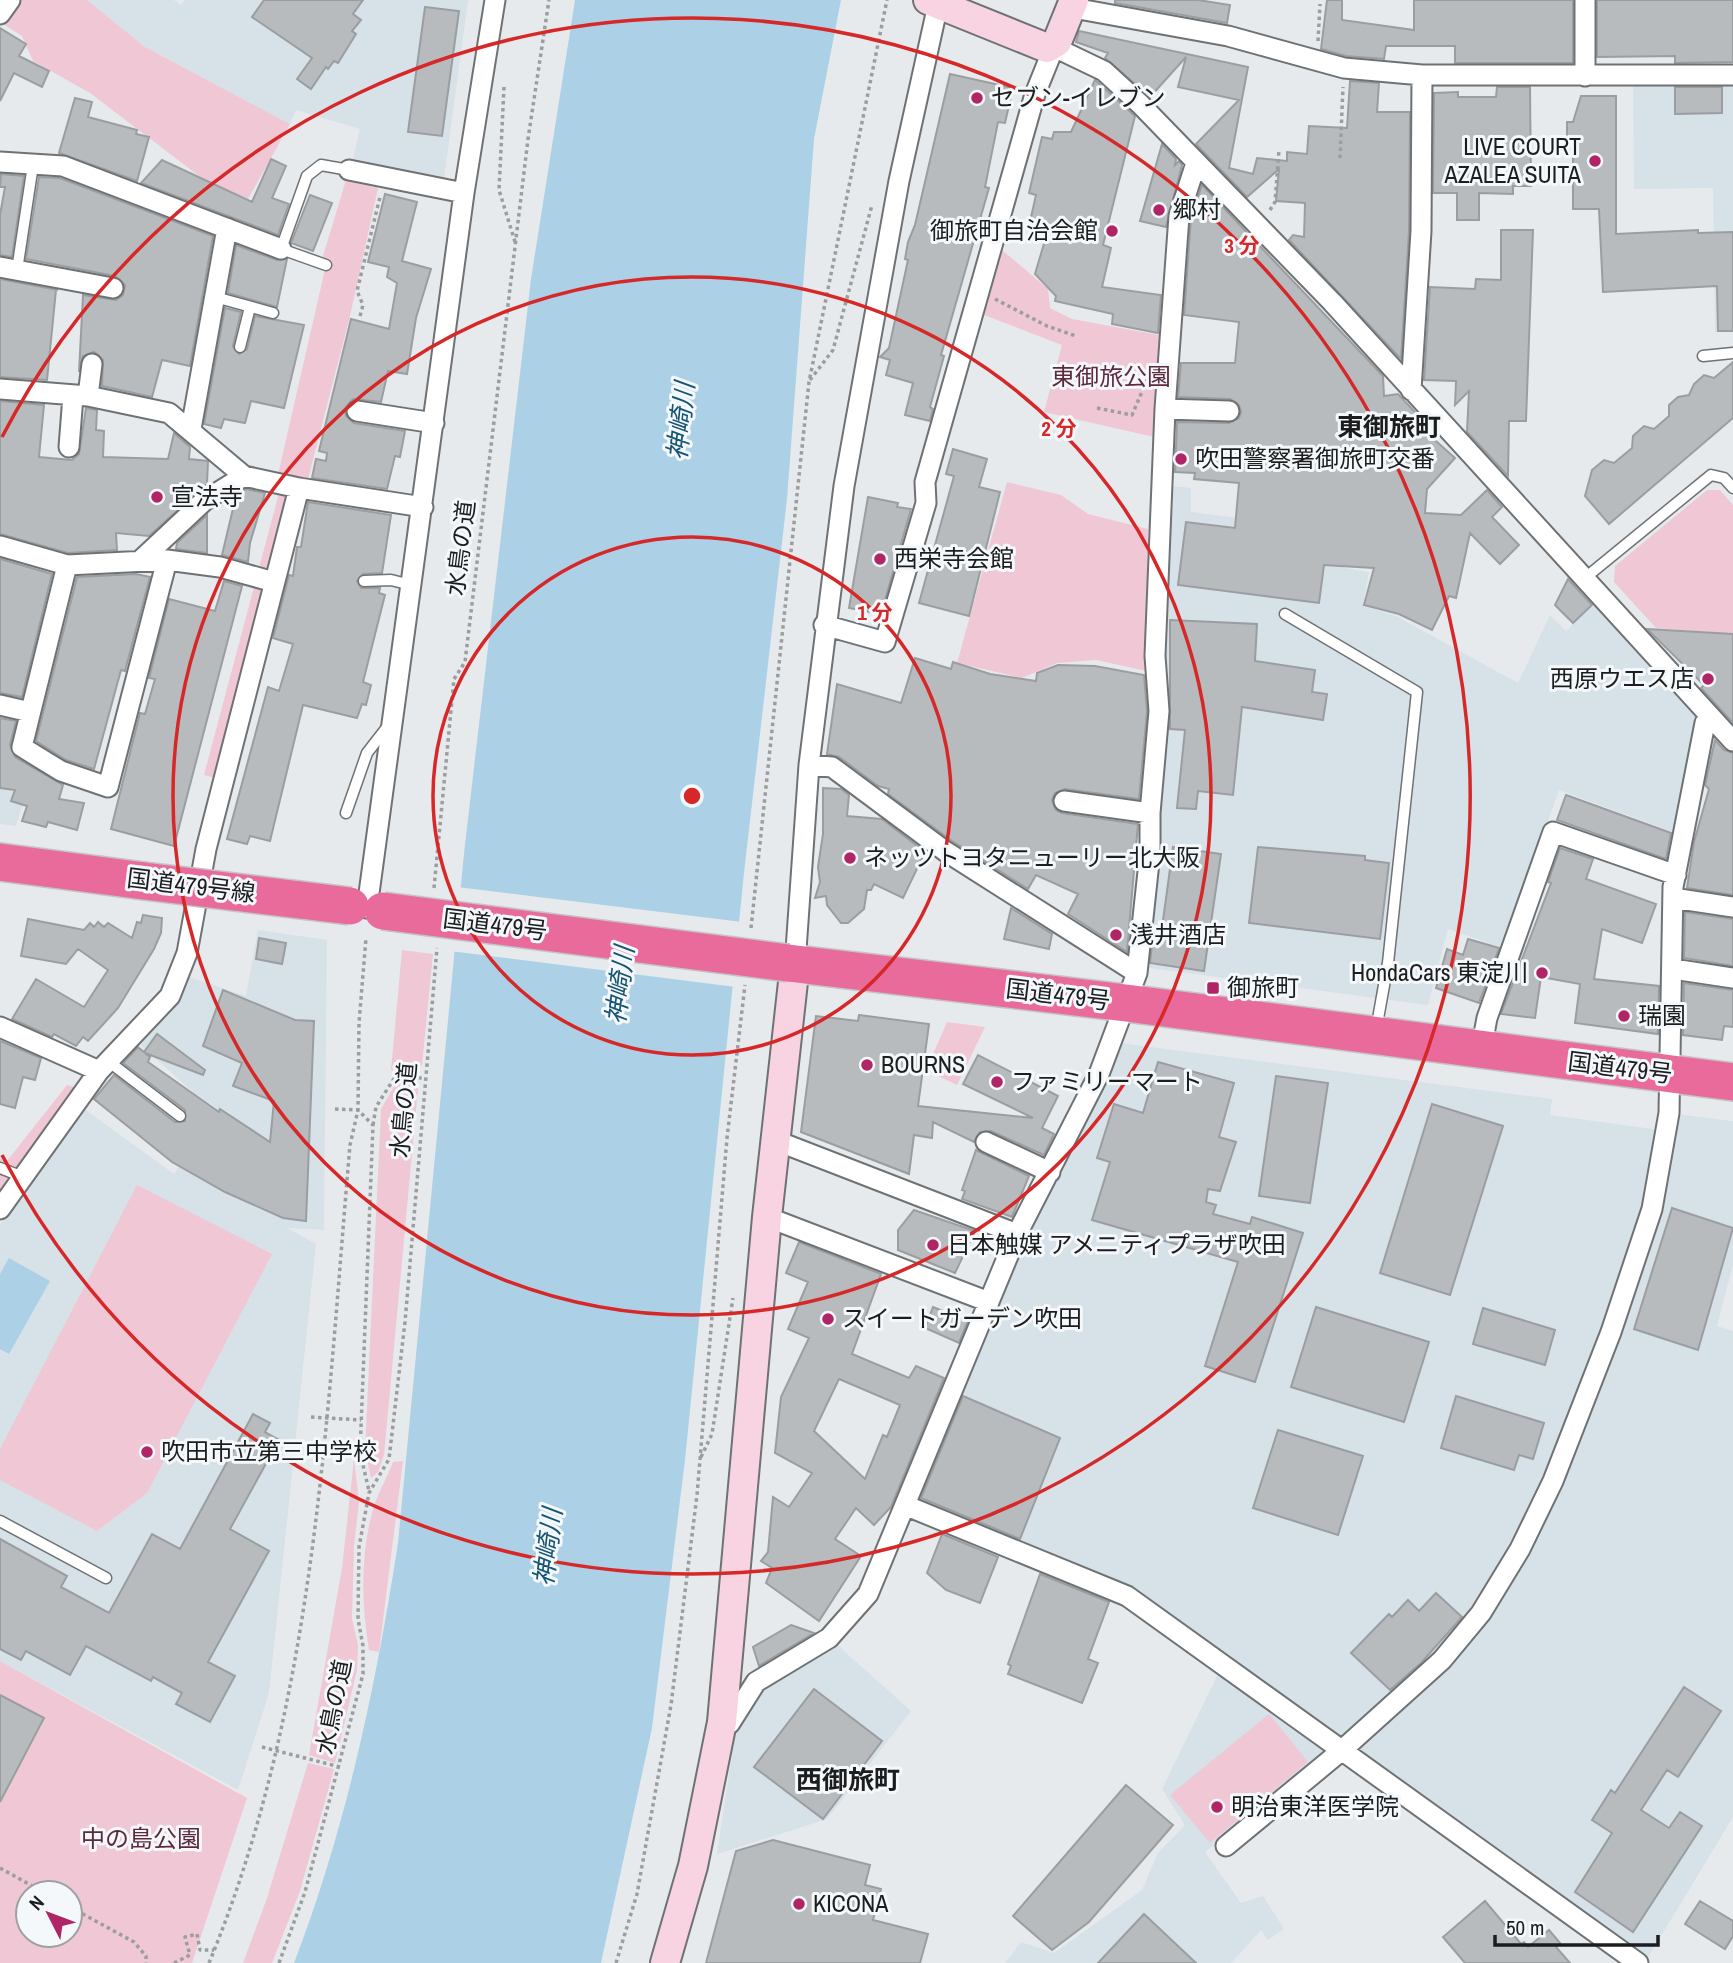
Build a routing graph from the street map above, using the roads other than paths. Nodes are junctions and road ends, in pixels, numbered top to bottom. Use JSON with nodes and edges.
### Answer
{"nodes":[{"id":1,"x":10,"y":0,"type":"edge"},
{"id":2,"x":495,"y":0,"type":"edge"},
{"id":3,"x":1585,"y":0,"type":"edge"},
{"id":4,"x":935,"y":2,"type":"edge"},
{"id":5,"x":1073,"y":4,"type":"edge"},
{"id":6,"x":0,"y":14,"type":"edge"},
{"id":7,"x":1054,"y":47,"type":"junction"},
{"id":8,"x":1422,"y":75,"type":"junction"},
{"id":9,"x":1733,"y":75,"type":"edge"},
{"id":10,"x":1585,"y":76,"type":"junction"},
{"id":11,"x":0,"y":162,"type":"edge"},
{"id":12,"x":1196,"y":163,"type":"junction"},
{"id":13,"x":33,"y":165,"type":"junction"},
{"id":14,"x":349,"y":170,"type":"joint"},
{"id":15,"x":464,"y":193,"type":"junction"},
{"id":16,"x":227,"y":228,"type":"junction"},
{"id":17,"x":281,"y":249,"type":"junction"},
{"id":18,"x":326,"y":265,"type":"dead end"},
{"id":19,"x":9,"y":268,"type":"edge"},
{"id":20,"x":113,"y":288,"type":"dead end"},
{"id":21,"x":215,"y":297,"type":"junction"},
{"id":22,"x":250,"y":307,"type":"junction"},
{"id":23,"x":273,"y":313,"type":"dead end"},
{"id":24,"x":240,"y":348,"type":"dead end"},
{"id":25,"x":1733,"y":353,"type":"edge"},
{"id":26,"x":1703,"y":356,"type":"dead end"},
{"id":27,"x":92,"y":364,"type":"dead end"},
{"id":28,"x":0,"y":390,"type":"edge"},
{"id":29,"x":1411,"y":390,"type":"junction"},
{"id":30,"x":81,"y":396,"type":"junction"},
{"id":31,"x":1165,"y":409,"type":"junction"},
{"id":32,"x":357,"y":411,"type":"dead end"},
{"id":33,"x":1229,"y":411,"type":"dead end"},
{"id":34,"x":433,"y":424,"type":"junction"},
{"id":35,"x":191,"y":429,"type":"junction"},
{"id":36,"x":69,"y":447,"type":"dead end"},
{"id":37,"x":244,"y":476,"type":"junction"},
{"id":38,"x":299,"y":488,"type":"junction"},
{"id":39,"x":1733,"y":488,"type":"edge"},
{"id":40,"x":422,"y":507,"type":"junction"},
{"id":41,"x":0,"y":546,"type":"edge"},
{"id":42,"x":142,"y":559,"type":"junction"},
{"id":43,"x":167,"y":560,"type":"junction"},
{"id":44,"x":67,"y":565,"type":"junction"},
{"id":45,"x":1585,"y":578,"type":"junction"},
{"id":46,"x":364,"y":581,"type":"dead end"},
{"id":47,"x":274,"y":582,"type":"junction"},
{"id":48,"x":411,"y":584,"type":"junction"},
{"id":49,"x":1286,"y":614,"type":"dead end"},
{"id":50,"x":824,"y":625,"type":"junction"},
{"id":51,"x":0,"y":705,"type":"edge"},
{"id":52,"x":30,"y":712,"type":"junction"},
{"id":53,"x":1711,"y":717,"type":"junction"},
{"id":54,"x":391,"y":723,"type":"junction"},
{"id":55,"x":1733,"y":741,"type":"edge"},
{"id":56,"x":809,"y":765,"type":"junction"},
{"id":57,"x":1064,"y":801,"type":"dead end"},
{"id":58,"x":346,"y":813,"type":"dead end"},
{"id":59,"x":1150,"y":813,"type":"junction"},
{"id":60,"x":0,"y":862,"type":"edge"},
{"id":61,"x":1676,"y":875,"type":"junction"},
{"id":62,"x":1673,"y":898,"type":"junction"},
{"id":63,"x":1733,"y":907,"type":"edge"},
{"id":64,"x":366,"y":916,"type":"junction"},
{"id":65,"x":792,"y":964,"type":"junction"},
{"id":66,"x":1673,"y":969,"type":"junction"},
{"id":67,"x":1733,"y":978,"type":"edge"},
{"id":68,"x":1132,"y":988,"type":"junction"},
{"id":69,"x":0,"y":1027,"type":"edge"},
{"id":70,"x":1375,"y":1037,"type":"junction"},
{"id":71,"x":1481,"y":1050,"type":"junction"},
{"id":72,"x":104,"y":1066,"type":"junction"},
{"id":73,"x":1670,"y":1074,"type":"junction"},
{"id":74,"x":1733,"y":1082,"type":"edge"},
{"id":75,"x":180,"y":1116,"type":"dead end"},
{"id":76,"x":777,"y":1141,"type":"junction"},
{"id":77,"x":986,"y":1142,"type":"dead end"},
{"id":78,"x":0,"y":1168,"type":"edge"},
{"id":79,"x":1050,"y":1172,"type":"junction"},
{"id":80,"x":23,"y":1177,"type":"junction"},
{"id":81,"x":0,"y":1209,"type":"edge"},
{"id":82,"x":767,"y":1217,"type":"junction"},
{"id":83,"x":1017,"y":1234,"type":"junction"},
{"id":84,"x":989,"y":1302,"type":"junction"},
{"id":85,"x":907,"y":1506,"type":"junction"},
{"id":86,"x":0,"y":1521,"type":"edge"},
{"id":87,"x":106,"y":1578,"type":"dead end"},
{"id":88,"x":722,"y":1722,"type":"junction"},
{"id":89,"x":1341,"y":1751,"type":"junction"},
{"id":90,"x":1226,"y":1846,"type":"dead end"},
{"id":91,"x":665,"y":1963,"type":"edge"},
{"id":92,"x":1638,"y":1963,"type":"edge"}],
"edges":[{"from":1,"to":6,"type":"street"},
{"from":2,"to":15,"type":"street"},
{"from":3,"to":10,"type":"street"},
{"from":4,"to":7,"type":"street"},
{"from":4,"to":50,"type":"street"},
{"from":5,"to":7,"type":"street"},
{"from":5,"to":8,"type":"street"},
{"from":7,"to":12,"type":"street"},
{"from":7,"to":50,"type":"street"},
{"from":8,"to":10,"type":"street"},
{"from":8,"to":29,"type":"street"},
{"from":9,"to":10,"type":"street"},
{"from":11,"to":13,"type":"street"},
{"from":12,"to":29,"type":"street"},
{"from":12,"to":31,"type":"street"},
{"from":13,"to":16,"type":"street"},
{"from":13,"to":19,"type":"lane"},
{"from":14,"to":15,"type":"street"},
{"from":14,"to":17,"type":"lane"},
{"from":15,"to":34,"type":"street"},
{"from":16,"to":17,"type":"street"},
{"from":16,"to":21,"type":"street"},
{"from":17,"to":18,"type":"lane"},
{"from":19,"to":20,"type":"street"},
{"from":21,"to":22,"type":"lane"},
{"from":21,"to":35,"type":"street"},
{"from":22,"to":23,"type":"lane"},
{"from":22,"to":24,"type":"lane"},
{"from":25,"to":26,"type":"lane"},
{"from":27,"to":30,"type":"street"},
{"from":28,"to":30,"type":"street"},
{"from":29,"to":45,"type":"street"},
{"from":30,"to":35,"type":"street"},
{"from":30,"to":36,"type":"street"},
{"from":31,"to":33,"type":"street"},
{"from":31,"to":59,"type":"street"},
{"from":32,"to":34,"type":"street"},
{"from":34,"to":40,"type":"street"},
{"from":35,"to":37,"type":"street"},
{"from":37,"to":38,"type":"street"},
{"from":37,"to":42,"type":"street"},
{"from":38,"to":40,"type":"street"},
{"from":38,"to":47,"type":"street"},
{"from":39,"to":45,"type":"lane"},
{"from":40,"to":48,"type":"street"},
{"from":41,"to":44,"type":"street"},
{"from":42,"to":43,"type":"street"},
{"from":42,"to":44,"type":"street"},
{"from":43,"to":47,"type":"street"},
{"from":43,"to":52,"type":"street"},
{"from":44,"to":52,"type":"street"},
{"from":45,"to":53,"type":"street"},
{"from":46,"to":48,"type":"lane"},
{"from":47,"to":72,"type":"street"},
{"from":48,"to":54,"type":"street"},
{"from":49,"to":70,"type":"lane"},
{"from":50,"to":56,"type":"street"},
{"from":51,"to":52,"type":"street"},
{"from":53,"to":55,"type":"street"},
{"from":53,"to":61,"type":"street"},
{"from":54,"to":58,"type":"lane"},
{"from":54,"to":64,"type":"street"},
{"from":56,"to":65,"type":"street"},
{"from":56,"to":68,"type":"street"},
{"from":57,"to":59,"type":"street"},
{"from":59,"to":68,"type":"street"},
{"from":60,"to":64,"type":"highway","name":"国道479号線","bridge":true},
{"from":61,"to":62,"type":"street"},
{"from":61,"to":71,"type":"street"},
{"from":62,"to":63,"type":"street"},
{"from":62,"to":66,"type":"street"},
{"from":64,"to":65,"type":"highway","name":"国道479号","bridge":true},
{"from":65,"to":68,"type":"highway","name":"国道479号"},
{"from":65,"to":76,"type":"street"},
{"from":66,"to":67,"type":"street"},
{"from":66,"to":73,"type":"street"},
{"from":68,"to":70,"type":"highway","name":"国道479号"},
{"from":68,"to":79,"type":"street"},
{"from":69,"to":72,"type":"street"},
{"from":70,"to":71,"type":"highway","name":"国道479号"},
{"from":71,"to":73,"type":"highway","name":"国道479号"},
{"from":72,"to":75,"type":"lane"},
{"from":72,"to":80,"type":"street"},
{"from":73,"to":74,"type":"highway","name":"国道479号"},
{"from":73,"to":89,"type":"street"},
{"from":76,"to":82,"type":"street"},
{"from":76,"to":83,"type":"street"},
{"from":77,"to":79,"type":"street"},
{"from":78,"to":80,"type":"lane"},
{"from":79,"to":83,"type":"street"},
{"from":80,"to":81,"type":"street"},
{"from":82,"to":84,"type":"street"},
{"from":82,"to":88,"type":"street"},
{"from":83,"to":84,"type":"street"},
{"from":84,"to":85,"type":"street"},
{"from":85,"to":88,"type":"street"},
{"from":85,"to":89,"type":"street"},
{"from":86,"to":87,"type":"lane"},
{"from":88,"to":91,"type":"street"},
{"from":89,"to":90,"type":"street"},
{"from":89,"to":92,"type":"street"}]}
